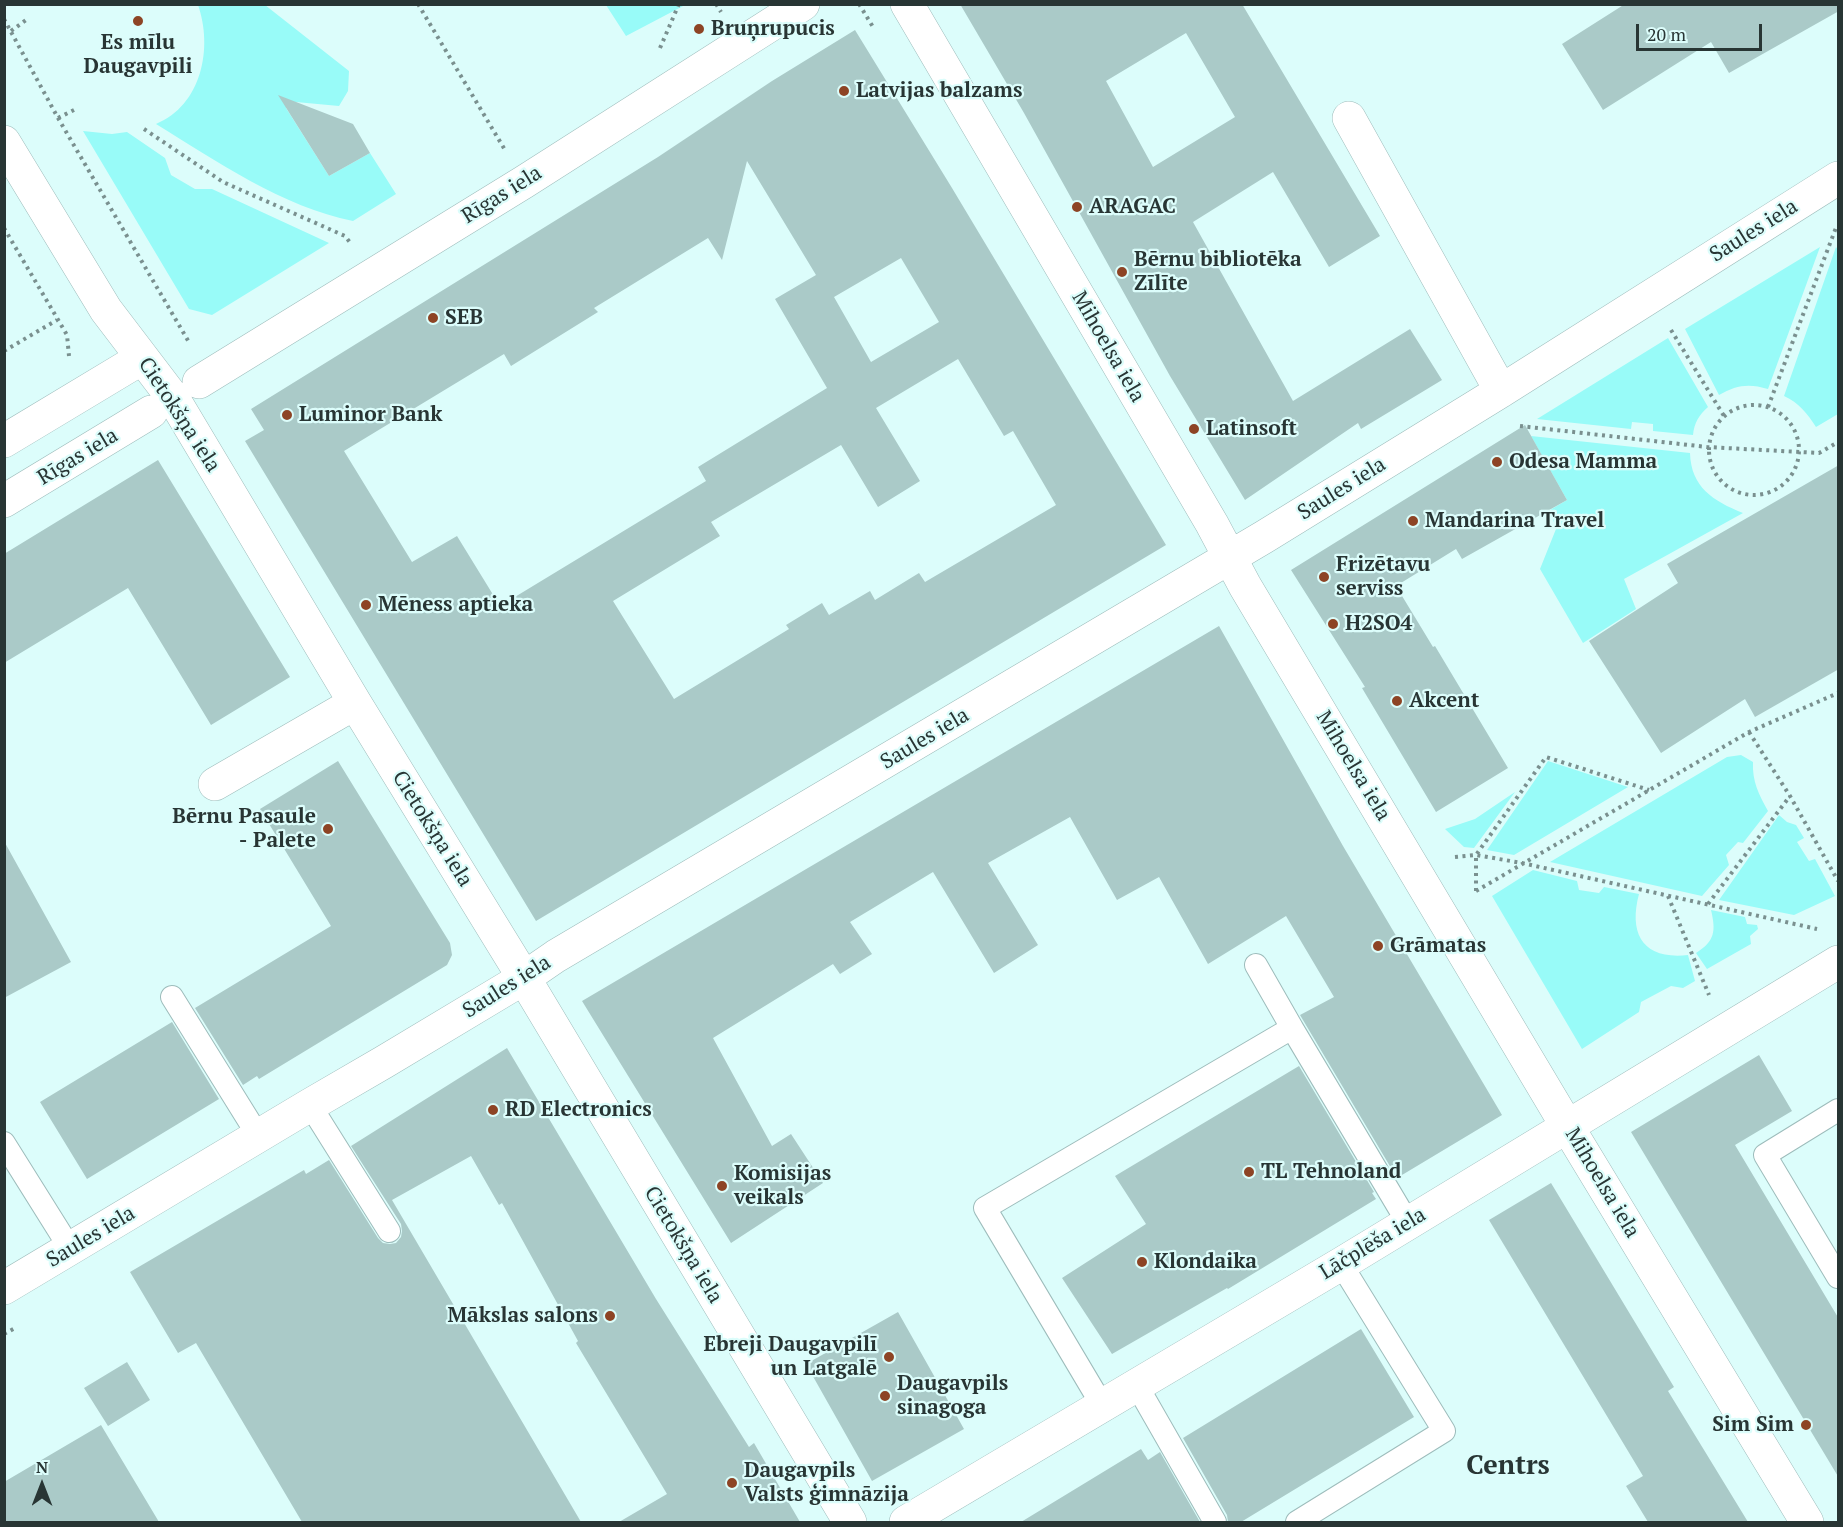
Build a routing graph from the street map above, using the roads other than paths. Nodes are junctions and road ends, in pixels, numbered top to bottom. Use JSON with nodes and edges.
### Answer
{"nodes":[{"id":1,"x":803,"y":4,"type":"edge"},
{"id":2,"x":907,"y":4,"type":"edge"},
{"id":3,"x":1349,"y":118,"type":"dead end"},
{"id":4,"x":4,"y":142,"type":"edge"},
{"id":5,"x":1839,"y":178,"type":"edge"},
{"id":6,"x":142,"y":358,"type":"junction"},
{"id":7,"x":204,"y":379,"type":"road end"},
{"id":8,"x":1501,"y":391,"type":"junction"},
{"id":9,"x":151,"y":412,"type":"dead end"},
{"id":10,"x":4,"y":441,"type":"edge"},
{"id":11,"x":4,"y":501,"type":"edge"},
{"id":12,"x":1229,"y":558,"type":"junction"},
{"id":13,"x":355,"y":703,"type":"junction"},
{"id":14,"x":215,"y":784,"type":"dead end"},
{"id":15,"x":1839,"y":962,"type":"edge"},
{"id":16,"x":1256,"y":964,"type":"dead end"},
{"id":17,"x":524,"y":978,"type":"junction"},
{"id":18,"x":172,"y":997,"type":"dead end"},
{"id":19,"x":1292,"y":1028,"type":"junction"},
{"id":20,"x":310,"y":1105,"type":"junction"},
{"id":21,"x":1839,"y":1110,"type":"edge"},
{"id":22,"x":1567,"y":1126,"type":"junction"},
{"id":23,"x":259,"y":1137,"type":"junction"},
{"id":24,"x":4,"y":1143,"type":"edge"},
{"id":25,"x":1408,"y":1223,"type":"junction"},
{"id":26,"x":389,"y":1231,"type":"dead end"},
{"id":27,"x":71,"y":1250,"type":"junction"},
{"id":28,"x":1341,"y":1264,"type":"junction"},
{"id":29,"x":1839,"y":1277,"type":"edge"},
{"id":30,"x":4,"y":1288,"type":"edge"},
{"id":31,"x":1136,"y":1384,"type":"junction"},
{"id":32,"x":1102,"y":1405,"type":"junction"},
{"id":33,"x":850,"y":1522,"type":"edge"},
{"id":34,"x":906,"y":1522,"type":"edge"},
{"id":35,"x":1215,"y":1522,"type":"edge"},
{"id":36,"x":1297,"y":1522,"type":"edge"},
{"id":37,"x":1808,"y":1522,"type":"edge"}],
"edges":[{"from":1,"to":7,"type":"street","name":"Rīgas iela"},
{"from":2,"to":12,"type":"street","name":"Mihoelsa iela"},
{"from":3,"to":8,"type":"street"},
{"from":4,"to":6,"type":"street","name":"Cietokšņa iela"},
{"from":5,"to":8,"type":"street","name":"Saules iela"},
{"from":6,"to":10,"type":"street"},
{"from":6,"to":13,"type":"street","name":"Cietokšņa iela"},
{"from":8,"to":12,"type":"street","name":"Saules iela"},
{"from":9,"to":11,"type":"street","name":"Rīgas iela"},
{"from":12,"to":17,"type":"street","name":"Saules iela"},
{"from":12,"to":22,"type":"street","name":"Mihoelsa iela"},
{"from":13,"to":14,"type":"street"},
{"from":13,"to":17,"type":"street","name":"Cietokšņa iela"},
{"from":15,"to":22,"type":"street","name":"Lāčplēša iela"},
{"from":16,"to":19,"type":"lane"},
{"from":17,"to":20,"type":"street","name":"Saules iela"},
{"from":17,"to":33,"type":"street","name":"Cietokšņa iela"},
{"from":18,"to":23,"type":"lane"},
{"from":19,"to":25,"type":"lane"},
{"from":19,"to":32,"type":"lane"},
{"from":20,"to":23,"type":"street","name":"Saules iela"},
{"from":20,"to":26,"type":"lane"},
{"from":21,"to":29,"type":"lane"},
{"from":22,"to":25,"type":"street","name":"Lāčplēša iela"},
{"from":22,"to":37,"type":"street","name":"Mihoelsa iela"},
{"from":23,"to":27,"type":"street","name":"Saules iela"},
{"from":24,"to":27,"type":"lane"},
{"from":25,"to":28,"type":"street","name":"Lāčplēša iela"},
{"from":27,"to":30,"type":"street","name":"Saules iela"},
{"from":28,"to":31,"type":"street","name":"Lāčplēša iela"},
{"from":28,"to":36,"type":"lane"},
{"from":31,"to":32,"type":"street","name":"Lāčplēša iela"},
{"from":31,"to":35,"type":"lane"},
{"from":32,"to":34,"type":"street","name":"Lāčplēša iela"}]}
